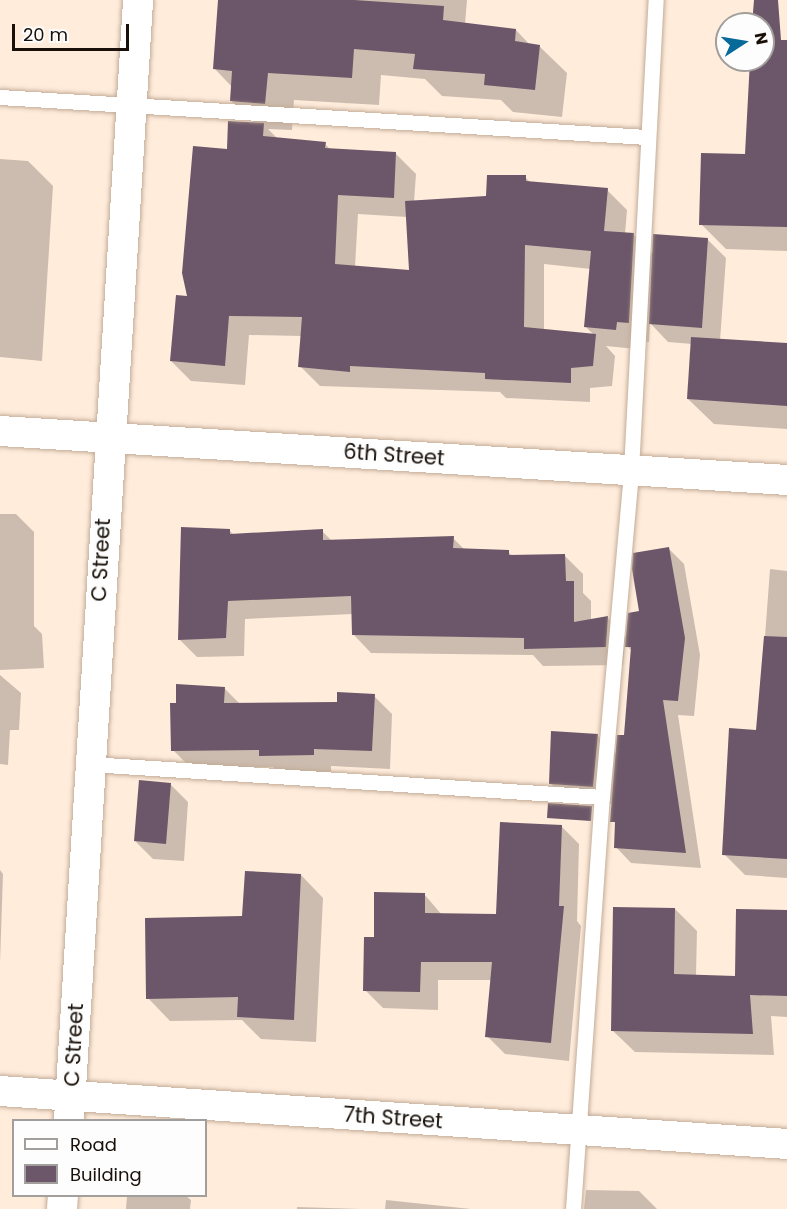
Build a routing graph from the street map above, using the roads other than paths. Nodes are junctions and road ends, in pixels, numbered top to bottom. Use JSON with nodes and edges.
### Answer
{"nodes":[{"id":1,"x":138,"y":0,"type":"edge"},
{"id":2,"x":656,"y":0,"type":"edge"},
{"id":3,"x":0,"y":97,"type":"edge"},
{"id":4,"x":132,"y":104,"type":"junction"},
{"id":5,"x":647,"y":137,"type":"junction"},
{"id":6,"x":0,"y":431,"type":"edge"},
{"id":7,"x":108,"y":438,"type":"junction"},
{"id":8,"x":631,"y":470,"type":"junction"},
{"id":9,"x":787,"y":480,"type":"edge"},
{"id":10,"x":90,"y":764,"type":"junction"},
{"id":11,"x":602,"y":797,"type":"junction"},
{"id":12,"x":0,"y":1091,"type":"edge"},
{"id":13,"x":70,"y":1108,"type":"edge"},
{"id":14,"x":578,"y":1130,"type":"junction"},
{"id":15,"x":787,"y":1144,"type":"edge"},
{"id":16,"x":573,"y":1209,"type":"edge"}],
"edges":[{"from":1,"to":4,"type":"street","name":"C Street"},
{"from":2,"to":5,"type":"lane"},
{"from":3,"to":4,"type":"lane"},
{"from":4,"to":5,"type":"lane"},
{"from":4,"to":7,"type":"street","name":"C Street"},
{"from":5,"to":8,"type":"lane"},
{"from":6,"to":7,"type":"street","name":"6th Street"},
{"from":7,"to":8,"type":"street","name":"6th Street"},
{"from":7,"to":10,"type":"street","name":"C Street"},
{"from":8,"to":9,"type":"street","name":"6th Street"},
{"from":8,"to":11,"type":"lane"},
{"from":10,"to":11,"type":"lane"},
{"from":10,"to":13,"type":"street","name":"C Street"},
{"from":11,"to":14,"type":"lane"},
{"from":12,"to":13,"type":"street","name":"7th Street"},
{"from":13,"to":14,"type":"street","name":"7th Street"},
{"from":14,"to":15,"type":"street","name":"7th Street"},
{"from":14,"to":16,"type":"lane"}]}
